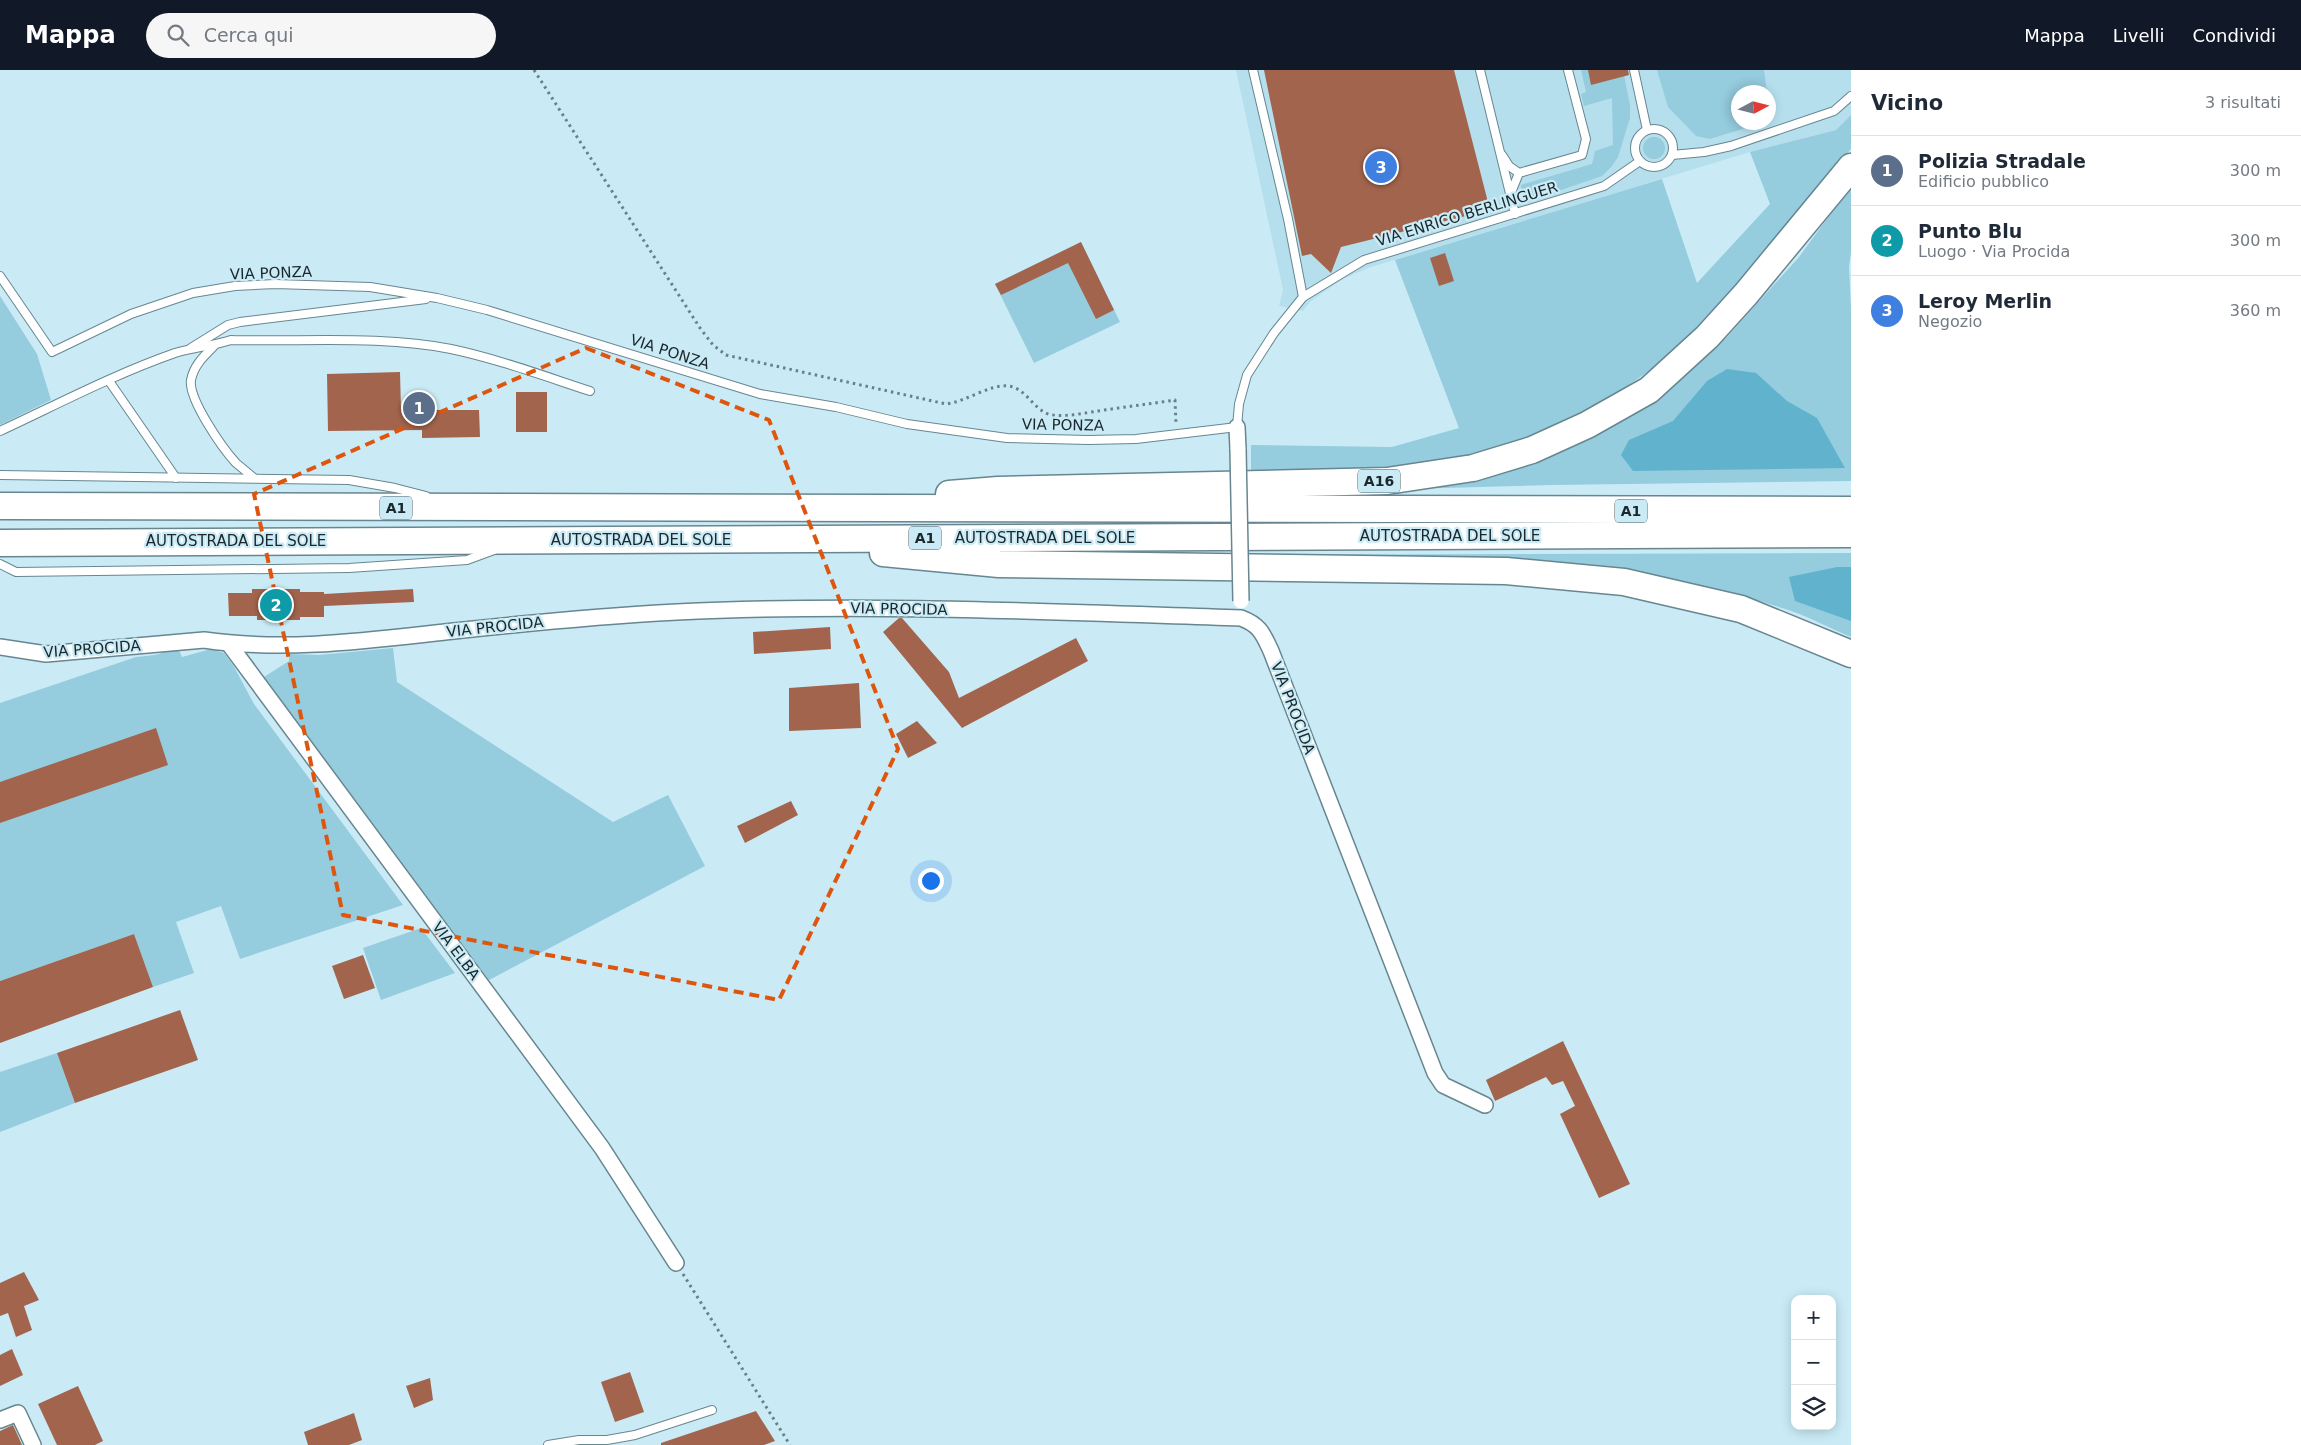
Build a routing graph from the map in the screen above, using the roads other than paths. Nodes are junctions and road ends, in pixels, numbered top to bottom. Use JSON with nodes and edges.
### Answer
{"nodes":[{"id":1,"x":1253,"y":70,"type":"edge"},
{"id":2,"x":1480,"y":70,"type":"edge"},
{"id":3,"x":1568,"y":70,"type":"edge"},
{"id":4,"x":1634,"y":70,"type":"edge"},
{"id":5,"x":1851,"y":96,"type":"edge"},
{"id":6,"x":1647,"y":130,"type":"junction"},
{"id":7,"x":1500,"y":152,"type":"junction"},
{"id":8,"x":1672,"y":155,"type":"junction"},
{"id":9,"x":1640,"y":161,"type":"junction"},
{"id":10,"x":1851,"y":167,"type":"edge"},
{"id":11,"x":1520,"y":174,"type":"junction"},
{"id":12,"x":1510,"y":195,"type":"junction"},
{"id":13,"x":1515,"y":214,"type":"junction"},
{"id":14,"x":0,"y":276,"type":"edge"},
{"id":15,"x":1303,"y":297,"type":"junction"},
{"id":16,"x":437,"y":298,"type":"junction"},
{"id":17,"x":214,"y":346,"type":"junction"},
{"id":18,"x":189,"y":349,"type":"junction"},
{"id":19,"x":109,"y":381,"type":"junction"},
{"id":20,"x":590,"y":391,"type":"dead end"},
{"id":21,"x":1236,"y":427,"type":"junction"},
{"id":22,"x":0,"y":431,"type":"edge"},
{"id":23,"x":0,"y":474,"type":"edge"},
{"id":24,"x":176,"y":478,"type":"junction"},
{"id":25,"x":254,"y":478,"type":"junction"},
{"id":26,"x":0,"y":506,"type":"edge"},
{"id":27,"x":459,"y":508,"type":"junction"},
{"id":28,"x":792,"y":509,"type":"junction"},
{"id":29,"x":1851,"y":510,"type":"edge"},
{"id":30,"x":1851,"y":534,"type":"edge"},
{"id":31,"x":793,"y":539,"type":"junction"},
{"id":32,"x":521,"y":540,"type":"junction"},
{"id":33,"x":0,"y":542,"type":"edge"},
{"id":34,"x":0,"y":564,"type":"edge"},
{"id":35,"x":1241,"y":618,"type":"junction"},
{"id":36,"x":228,"y":644,"type":"junction"},
{"id":37,"x":0,"y":647,"type":"edge"},
{"id":38,"x":1851,"y":654,"type":"edge"},
{"id":39,"x":1484,"y":1104,"type":"dead end"},
{"id":40,"x":676,"y":1263,"type":"road end"},
{"id":41,"x":712,"y":1410,"type":"dead end"},
{"id":42,"x":0,"y":1420,"type":"edge"},
{"id":43,"x":33,"y":1445,"type":"edge"},
{"id":44,"x":548,"y":1445,"type":"edge"}],
"edges":[{"from":1,"to":15,"type":"lane"},
{"from":2,"to":7,"type":"lane"},
{"from":3,"to":11,"type":"lane"},
{"from":4,"to":6,"type":"lane"},
{"from":5,"to":8,"type":"lane"},
{"from":6,"to":8,"type":"lane"},
{"from":6,"to":9,"type":"lane"},
{"from":7,"to":11,"type":"lane"},
{"from":7,"to":12,"type":"lane"},
{"from":8,"to":9,"type":"lane"},
{"from":9,"to":13,"type":"lane","name":"VIA ENRICO BERLINGUER"},
{"from":10,"to":28,"type":"highway","number":"A16"},
{"from":11,"to":12,"type":"lane"},
{"from":12,"to":13,"type":"lane"},
{"from":13,"to":15,"type":"lane","name":"VIA ENRICO BERLINGUER"},
{"from":14,"to":16,"type":"lane","name":"VIA PONZA"},
{"from":15,"to":21,"type":"lane"},
{"from":16,"to":18,"type":"lane"},
{"from":16,"to":21,"type":"lane","name":"VIA PONZA"},
{"from":17,"to":18,"type":"lane"},
{"from":17,"to":20,"type":"lane"},
{"from":17,"to":25,"type":"lane"},
{"from":18,"to":19,"type":"lane"},
{"from":19,"to":22,"type":"lane"},
{"from":19,"to":24,"type":"lane"},
{"from":21,"to":35,"type":"street","bridge":true},
{"from":23,"to":24,"type":"lane"},
{"from":24,"to":25,"type":"lane"},
{"from":25,"to":27,"type":"lane"},
{"from":26,"to":27,"type":"highway","name":"AUTOSTRADA DEL SOLE","number":"A1"},
{"from":27,"to":28,"type":"highway","name":"AUTOSTRADA DEL SOLE","number":"A1"},
{"from":28,"to":29,"type":"highway","name":"AUTOSTRADA DEL SOLE","number":"A1"},
{"from":30,"to":31,"type":"highway","name":"AUTOSTRADA DEL SOLE","number":"A1"},
{"from":31,"to":32,"type":"highway","name":"AUTOSTRADA DEL SOLE","number":"A1"},
{"from":31,"to":38,"type":"highway"},
{"from":32,"to":33,"type":"highway","name":"AUTOSTRADA DEL SOLE","number":"A1"},
{"from":32,"to":34,"type":"lane"},
{"from":35,"to":36,"type":"street","name":"VIA PROCIDA"},
{"from":35,"to":39,"type":"street","name":"VIA PROCIDA"},
{"from":36,"to":37,"type":"street","name":"VIA PROCIDA"},
{"from":36,"to":40,"type":"street","name":"VIA ELBA"},
{"from":41,"to":44,"type":"lane"},
{"from":42,"to":43,"type":"street"}]}
